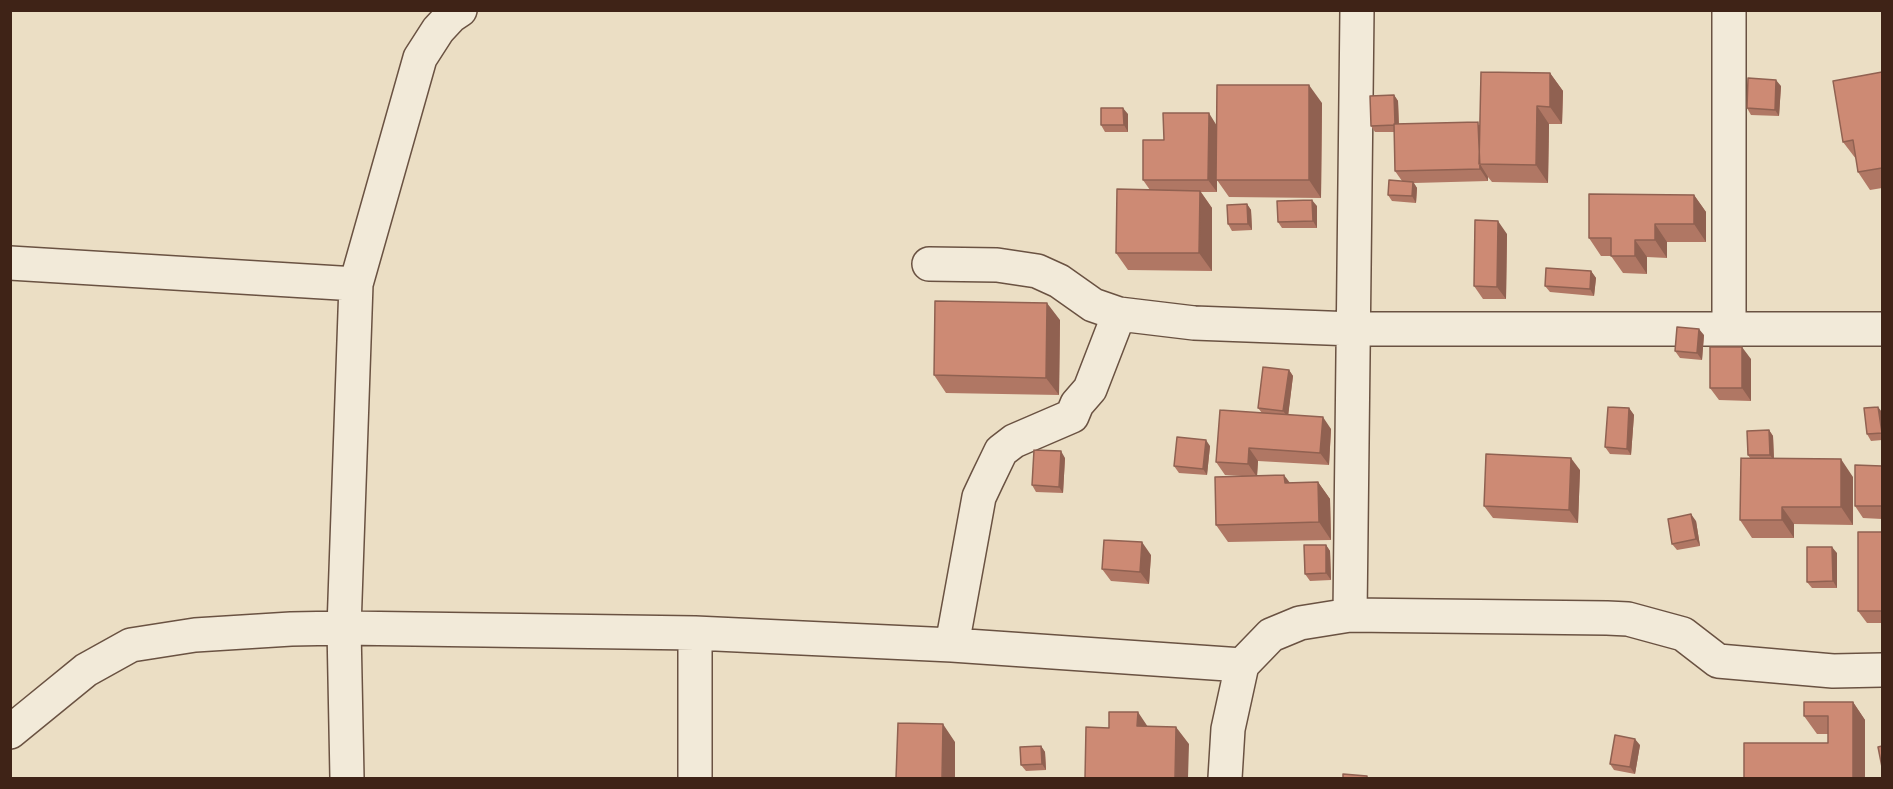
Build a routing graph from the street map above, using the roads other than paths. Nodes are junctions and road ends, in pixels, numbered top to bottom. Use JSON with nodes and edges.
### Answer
{"nodes":[{"id":1,"x":460,"y":10,"type":"edge"},
{"id":2,"x":1357,"y":10,"type":"edge"},
{"id":3,"x":1729,"y":10,"type":"edge"},
{"id":4,"x":10,"y":263,"type":"edge"},
{"id":5,"x":929,"y":264,"type":"dead end"},
{"id":6,"x":356,"y":284,"type":"junction"},
{"id":7,"x":1119,"y":314,"type":"junction"},
{"id":8,"x":1354,"y":329,"type":"junction"},
{"id":9,"x":1729,"y":329,"type":"junction"},
{"id":10,"x":1882,"y":329,"type":"edge"},
{"id":11,"x":1350,"y":615,"type":"junction"},
{"id":12,"x":344,"y":628,"type":"junction"},
{"id":13,"x":695,"y":633,"type":"junction"},
{"id":14,"x":952,"y":645,"type":"junction"},
{"id":15,"x":1242,"y":665,"type":"junction"},
{"id":16,"x":1882,"y":670,"type":"edge"},
{"id":17,"x":10,"y":732,"type":"edge"},
{"id":18,"x":347,"y":778,"type":"edge"},
{"id":19,"x":695,"y":778,"type":"edge"},
{"id":20,"x":1225,"y":778,"type":"edge"}],
"edges":[{"from":1,"to":6,"type":"street"},
{"from":2,"to":8,"type":"street"},
{"from":3,"to":9,"type":"street"},
{"from":4,"to":6,"type":"street"},
{"from":5,"to":7,"type":"street"},
{"from":6,"to":12,"type":"street"},
{"from":7,"to":8,"type":"street"},
{"from":7,"to":14,"type":"street"},
{"from":8,"to":9,"type":"street"},
{"from":8,"to":11,"type":"street"},
{"from":9,"to":10,"type":"street"},
{"from":11,"to":15,"type":"street"},
{"from":11,"to":16,"type":"street"},
{"from":12,"to":13,"type":"street"},
{"from":12,"to":17,"type":"street"},
{"from":12,"to":18,"type":"street"},
{"from":13,"to":14,"type":"street"},
{"from":13,"to":19,"type":"street"},
{"from":14,"to":15,"type":"street"},
{"from":15,"to":20,"type":"street"}]}
